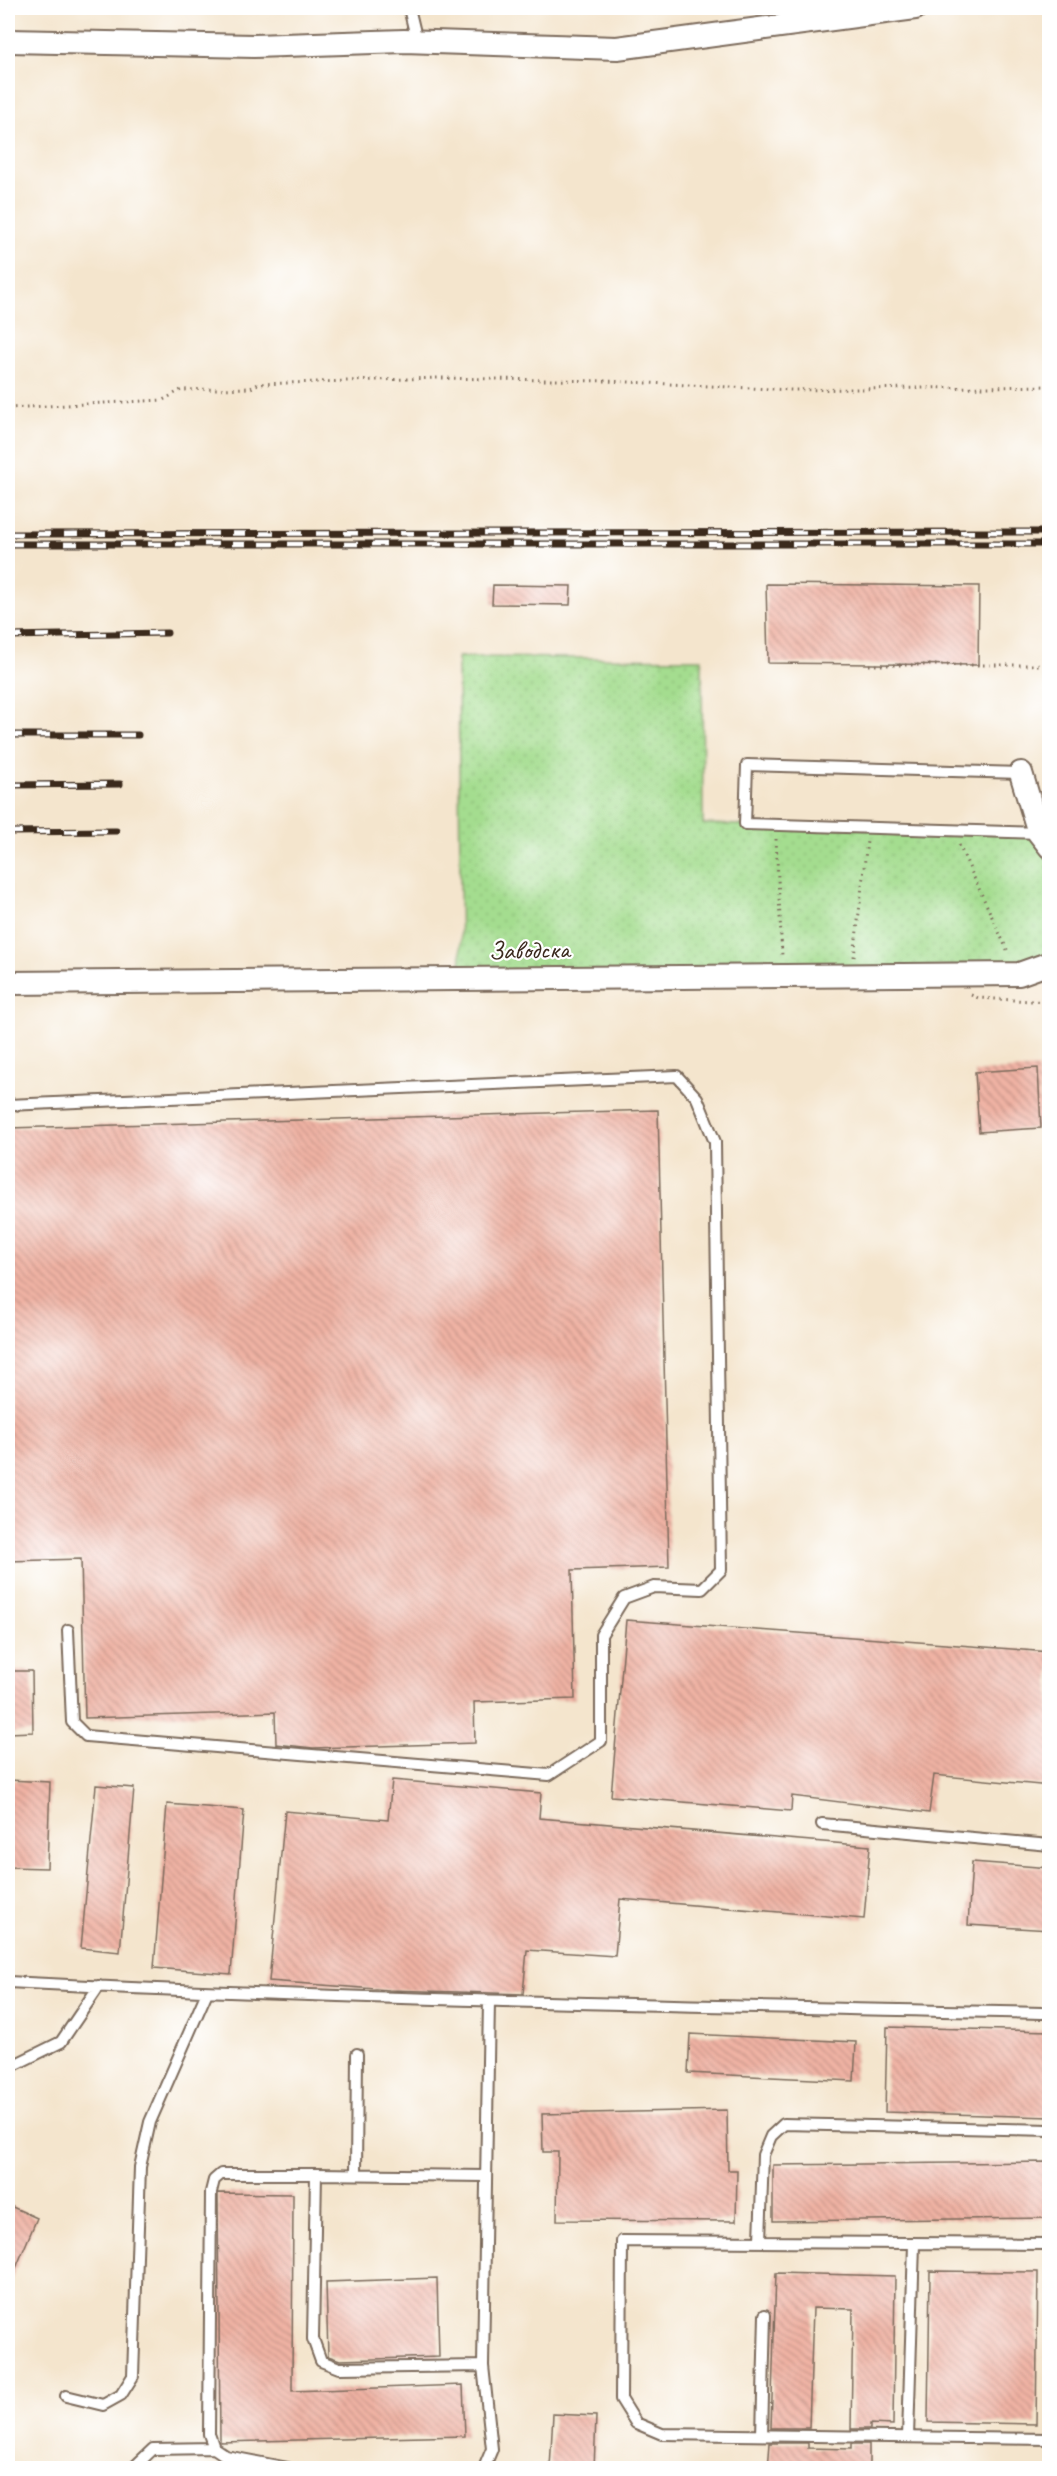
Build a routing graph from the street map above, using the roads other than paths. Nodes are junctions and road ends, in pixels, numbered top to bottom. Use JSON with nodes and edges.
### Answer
{"nodes":[{"id":1,"x":409,"y":8,"type":"edge"},
{"id":2,"x":906,"y":8,"type":"edge"},
{"id":3,"x":8,"y":41,"type":"edge"},
{"id":4,"x":417,"y":41,"type":"junction"},
{"id":5,"x":1021,"y":773,"type":"joint"},
{"id":6,"x":1044,"y":840,"type":"edge"},
{"id":7,"x":1050,"y":963,"type":"edge"},
{"id":8,"x":8,"y":982,"type":"edge"},
{"id":9,"x":8,"y":1105,"type":"edge"},
{"id":10,"x":68,"y":1630,"type":"dead end"},
{"id":11,"x":822,"y":1824,"type":"dead end"},
{"id":12,"x":1050,"y":1845,"type":"edge"},
{"id":13,"x":8,"y":1982,"type":"edge"},
{"id":14,"x":99,"y":1986,"type":"junction"},
{"id":15,"x":207,"y":1992,"type":"junction"},
{"id":16,"x":489,"y":2001,"type":"junction"},
{"id":17,"x":1050,"y":2013,"type":"edge"},
{"id":18,"x":357,"y":2054,"type":"dead end"},
{"id":19,"x":8,"y":2068,"type":"edge"},
{"id":20,"x":1050,"y":2130,"type":"edge"},
{"id":21,"x":316,"y":2174,"type":"junction"},
{"id":22,"x":356,"y":2174,"type":"junction"},
{"id":23,"x":484,"y":2176,"type":"junction"},
{"id":24,"x":760,"y":2241,"type":"junction"},
{"id":25,"x":914,"y":2244,"type":"junction"},
{"id":26,"x":1050,"y":2244,"type":"edge"},
{"id":27,"x":765,"y":2314,"type":"dead end"},
{"id":28,"x":483,"y":2366,"type":"junction"},
{"id":29,"x":66,"y":2396,"type":"dead end"},
{"id":30,"x":762,"y":2435,"type":"junction"},
{"id":31,"x":908,"y":2437,"type":"junction"},
{"id":32,"x":1050,"y":2439,"type":"edge"},
{"id":33,"x":214,"y":2448,"type":"junction"},
{"id":34,"x":133,"y":2469,"type":"edge"},
{"id":35,"x":288,"y":2469,"type":"edge"},
{"id":36,"x":484,"y":2469,"type":"edge"}],
"edges":[{"from":1,"to":4,"type":"lane"},
{"from":2,"to":4,"type":"street"},
{"from":3,"to":4,"type":"street"},
{"from":5,"to":6,"type":"street"},
{"from":5,"to":6,"type":"lane"},
{"from":7,"to":8,"type":"street","name":"Заводска"},
{"from":9,"to":10,"type":"lane"},
{"from":11,"to":12,"type":"lane"},
{"from":13,"to":14,"type":"lane"},
{"from":14,"to":15,"type":"lane"},
{"from":14,"to":19,"type":"lane"},
{"from":15,"to":16,"type":"lane"},
{"from":15,"to":29,"type":"lane"},
{"from":16,"to":17,"type":"lane"},
{"from":16,"to":23,"type":"lane"},
{"from":18,"to":22,"type":"lane"},
{"from":20,"to":24,"type":"lane"},
{"from":21,"to":22,"type":"lane"},
{"from":21,"to":28,"type":"lane"},
{"from":21,"to":33,"type":"lane"},
{"from":22,"to":23,"type":"lane"},
{"from":23,"to":28,"type":"lane"},
{"from":24,"to":25,"type":"lane"},
{"from":24,"to":30,"type":"lane"},
{"from":25,"to":26,"type":"lane"},
{"from":25,"to":31,"type":"lane"},
{"from":27,"to":30,"type":"lane"},
{"from":28,"to":36,"type":"lane"},
{"from":30,"to":31,"type":"lane"},
{"from":31,"to":32,"type":"lane"},
{"from":33,"to":34,"type":"lane"},
{"from":33,"to":35,"type":"lane"}]}
